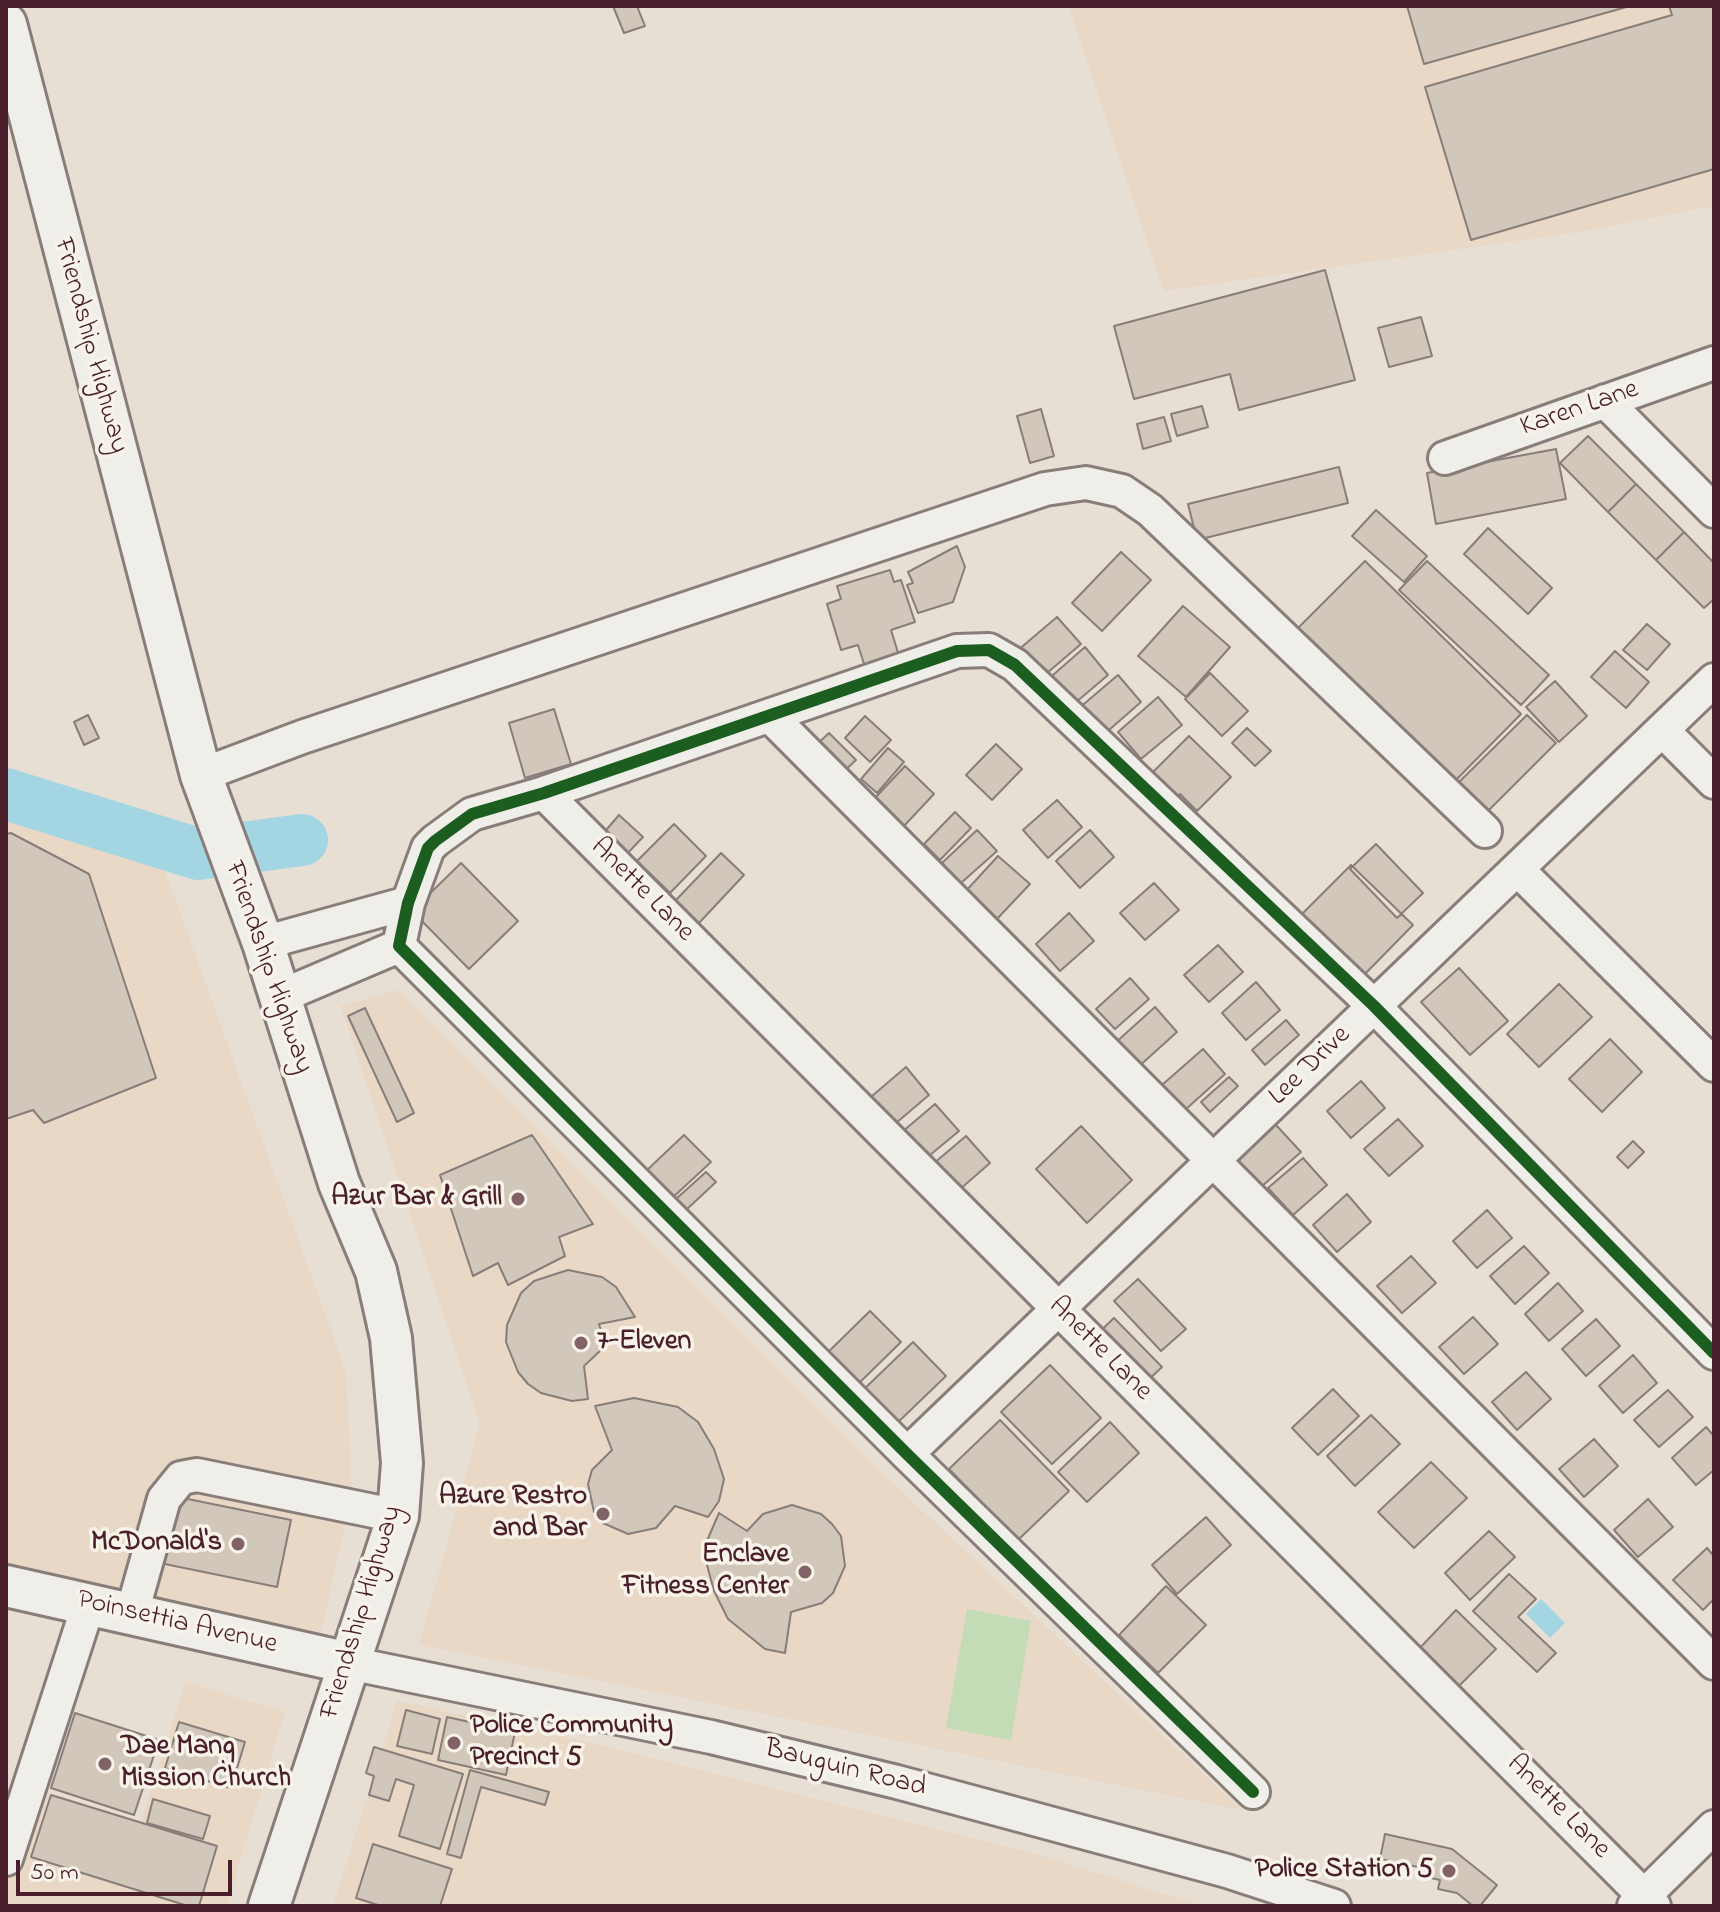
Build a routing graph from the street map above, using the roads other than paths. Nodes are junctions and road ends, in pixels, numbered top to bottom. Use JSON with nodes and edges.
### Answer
{"nodes":[{"id":1,"x":6,"y":24,"type":"edge"},
{"id":2,"x":1714,"y":363,"type":"edge"},
{"id":3,"x":1605,"y":401,"type":"junction"},
{"id":4,"x":1445,"y":458,"type":"dead end"},
{"id":5,"x":1714,"y":511,"type":"edge"},
{"id":6,"x":1714,"y":680,"type":"edge"},
{"id":7,"x":770,"y":716,"type":"junction"},
{"id":8,"x":1662,"y":730,"type":"junction"},
{"id":9,"x":201,"y":775,"type":"junction"},
{"id":10,"x":1714,"y":782,"type":"edge"},
{"id":11,"x":544,"y":793,"type":"junction"},
{"id":12,"x":1485,"y":831,"type":"dead end"},
{"id":13,"x":1517,"y":869,"type":"junction"},
{"id":14,"x":408,"y":903,"type":"junction"},
{"id":15,"x":256,"y":926,"type":"junction"},
{"id":16,"x":313,"y":929,"type":"junction"},
{"id":17,"x":399,"y":946,"type":"junction"},
{"id":18,"x":330,"y":975,"type":"junction"},
{"id":19,"x":279,"y":997,"type":"junction"},
{"id":20,"x":1374,"y":1006,"type":"junction"},
{"id":21,"x":1714,"y":1065,"type":"edge"},
{"id":22,"x":1213,"y":1161,"type":"junction"},
{"id":23,"x":1058,"y":1309,"type":"junction"},
{"id":24,"x":1714,"y":1353,"type":"edge"},
{"id":25,"x":907,"y":1454,"type":"junction"},
{"id":26,"x":398,"y":1516,"type":"junction"},
{"id":27,"x":6,"y":1586,"type":"edge"},
{"id":28,"x":89,"y":1603,"type":"junction"},
{"id":29,"x":366,"y":1610,"type":"junction"},
{"id":30,"x":132,"y":1613,"type":"junction"},
{"id":31,"x":302,"y":1654,"type":"junction"},
{"id":32,"x":349,"y":1663,"type":"junction"},
{"id":33,"x":1714,"y":1663,"type":"edge"},
{"id":34,"x":328,"y":1728,"type":"junction"},
{"id":35,"x":1253,"y":1792,"type":"dead end"},
{"id":36,"x":1714,"y":1827,"type":"edge"},
{"id":37,"x":6,"y":1859,"type":"edge"},
{"id":38,"x":1644,"y":1903,"type":"edge"},
{"id":39,"x":269,"y":1906,"type":"edge"},
{"id":40,"x":1334,"y":1906,"type":"edge"}],
"edges":[{"from":1,"to":9,"type":"main road","name":"Friendship Highway"},
{"from":2,"to":3,"type":"street","name":"Karen Lane"},
{"from":3,"to":4,"type":"street","name":"Karen Lane"},
{"from":3,"to":5,"type":"street"},
{"from":6,"to":8,"type":"street","name":"Lee Drive"},
{"from":7,"to":11,"type":"street"},
{"from":7,"to":20,"type":"street"},
{"from":7,"to":22,"type":"street"},
{"from":8,"to":10,"type":"street"},
{"from":8,"to":13,"type":"street","name":"Lee Drive"},
{"from":9,"to":12,"type":"street"},
{"from":9,"to":15,"type":"main road","name":"Friendship Highway"},
{"from":11,"to":14,"type":"street"},
{"from":11,"to":23,"type":"street","name":"Anette Lane"},
{"from":13,"to":20,"type":"street","name":"Lee Drive"},
{"from":13,"to":21,"type":"street"},
{"from":14,"to":16,"type":"street"},
{"from":14,"to":17,"type":"street"},
{"from":15,"to":16,"type":"street"},
{"from":15,"to":19,"type":"main road","name":"Friendship Highway"},
{"from":16,"to":18,"type":"street"},
{"from":17,"to":18,"type":"street"},
{"from":17,"to":25,"type":"street"},
{"from":18,"to":19,"type":"street"},
{"from":19,"to":26,"type":"main road","name":"Friendship Highway"},
{"from":20,"to":22,"type":"street","name":"Lee Drive"},
{"from":20,"to":24,"type":"street"},
{"from":22,"to":23,"type":"street","name":"Lee Drive"},
{"from":22,"to":33,"type":"street"},
{"from":23,"to":25,"type":"street","name":"Lee Drive"},
{"from":23,"to":38,"type":"street","name":"Anette Lane"},
{"from":25,"to":35,"type":"street"},
{"from":26,"to":29,"type":"main road","name":"Friendship Highway"},
{"from":26,"to":30,"type":"street"},
{"from":27,"to":28,"type":"main road","name":"Poinsettia Avenue"},
{"from":28,"to":30,"type":"main road","name":"Poinsettia Avenue"},
{"from":28,"to":37,"type":"street"},
{"from":29,"to":31,"type":"main road"},
{"from":29,"to":32,"type":"main road","name":"Friendship Highway"},
{"from":30,"to":31,"type":"main road","name":"Poinsettia Avenue"},
{"from":31,"to":32,"type":"main road","name":"Poinsettia Avenue"},
{"from":31,"to":34,"type":"main road"},
{"from":32,"to":34,"type":"main road","name":"Friendship Highway"},
{"from":32,"to":40,"type":"street","name":"Bauguin Road"},
{"from":34,"to":39,"type":"main road","name":"Friendship Highway"},
{"from":36,"to":38,"type":"street"}]}
